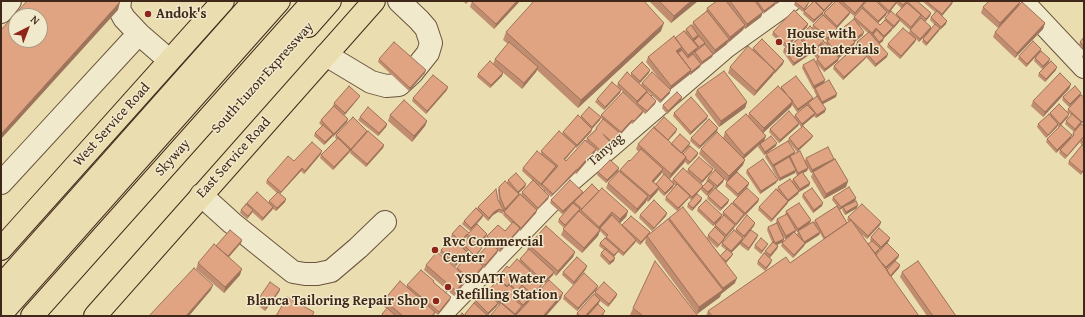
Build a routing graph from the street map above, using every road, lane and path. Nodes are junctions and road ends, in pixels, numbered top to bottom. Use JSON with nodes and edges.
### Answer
{"nodes":[{"id":1,"x":10,"y":1,"type":"edge"},
{"id":2,"x":120,"y":1,"type":"edge"},
{"id":3,"x":223,"y":1,"type":"edge"},
{"id":4,"x":254,"y":1,"type":"edge"},
{"id":5,"x":279,"y":1,"type":"edge"},
{"id":6,"x":313,"y":1,"type":"edge"},
{"id":7,"x":330,"y":1,"type":"edge"},
{"id":8,"x":374,"y":1,"type":"edge"},
{"id":9,"x":399,"y":1,"type":"edge"},
{"id":10,"x":790,"y":1,"type":"edge"},
{"id":11,"x":1022,"y":1,"type":"edge"},
{"id":12,"x":1,"y":12,"type":"edge"},
{"id":13,"x":139,"y":34,"type":"junction"},
{"id":14,"x":326,"y":55,"type":"junction"},
{"id":15,"x":169,"y":60,"type":"junction"},
{"id":16,"x":1084,"y":67,"type":"edge"},
{"id":17,"x":1,"y":183,"type":"edge"},
{"id":18,"x":201,"y":195,"type":"junction"},
{"id":19,"x":385,"y":222,"type":"dead end"},
{"id":20,"x":1,"y":249,"type":"edge"},
{"id":21,"x":1,"y":286,"type":"edge"},
{"id":22,"x":1,"y":314,"type":"edge"},
{"id":23,"x":32,"y":316,"type":"edge"},
{"id":24,"x":52,"y":316,"type":"edge"},
{"id":25,"x":95,"y":316,"type":"edge"},
{"id":26,"x":439,"y":316,"type":"edge"}],
"edges":[{"from":1,"to":12,"type":"street"},
{"from":2,"to":13,"type":"street"},
{"from":3,"to":15,"type":"main road","name":"West Service Road"},
{"from":4,"to":21,"type":"main road"},
{"from":5,"to":22,"type":"main road","name":"Skyway"},
{"from":6,"to":23,"type":"main road","name":"Skyway"},
{"from":7,"to":24,"type":"main road","name":"South Luzon Expressway"},
{"from":8,"to":14,"type":"main road","name":"East Service Road"},
{"from":9,"to":14,"type":"street"},
{"from":10,"to":26,"type":"street","name":"Tanyag"},
{"from":11,"to":16,"type":"street"},
{"from":13,"to":15,"type":"street"},
{"from":13,"to":17,"type":"street"},
{"from":14,"to":18,"type":"main road","name":"East Service Road"},
{"from":15,"to":20,"type":"main road","name":"West Service Road"},
{"from":18,"to":19,"type":"street"},
{"from":18,"to":25,"type":"main road","name":"East Service Road"}]}
